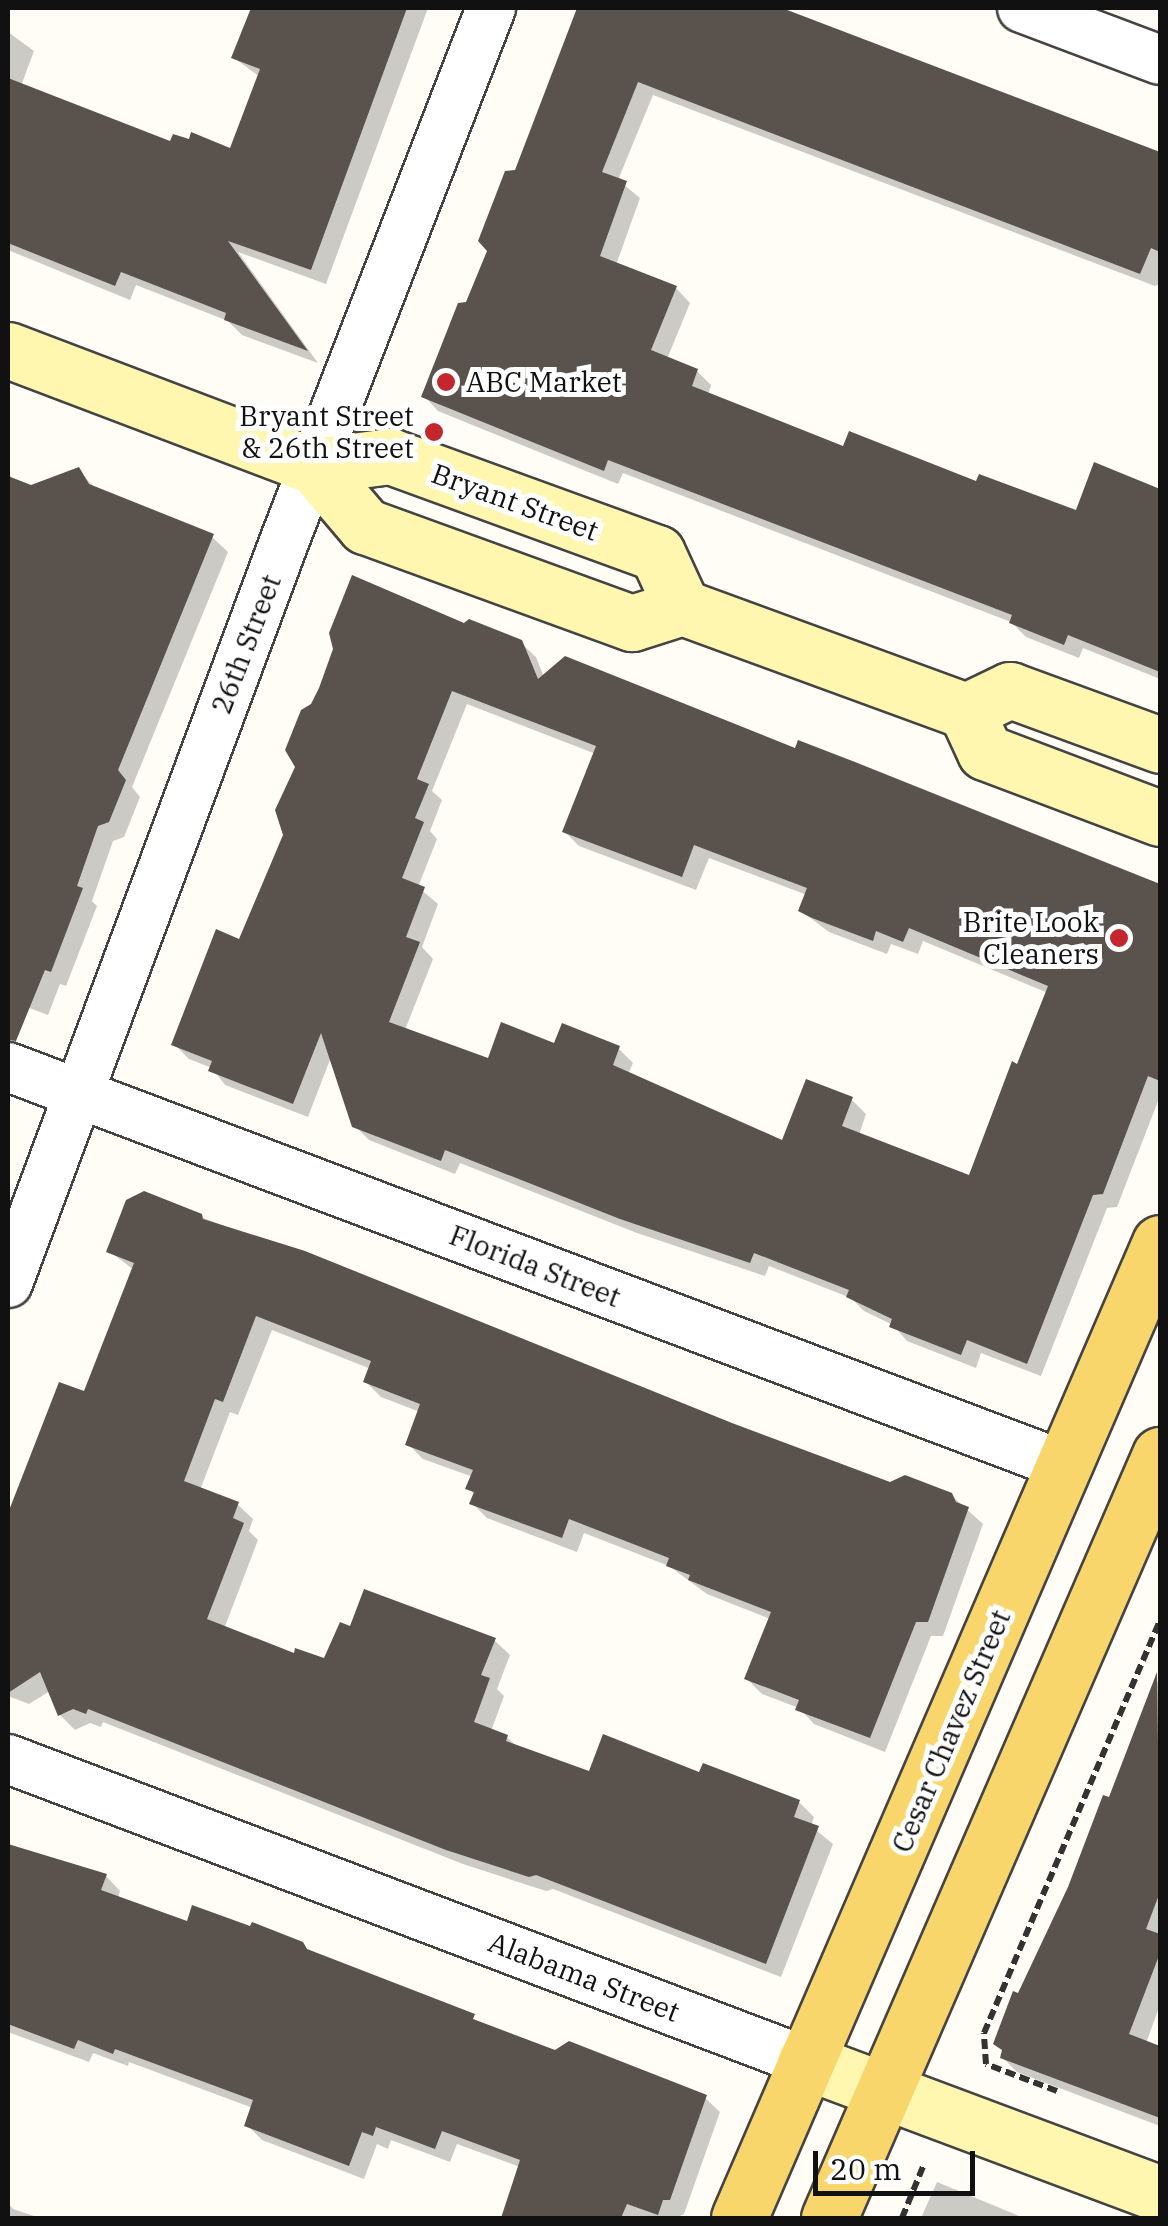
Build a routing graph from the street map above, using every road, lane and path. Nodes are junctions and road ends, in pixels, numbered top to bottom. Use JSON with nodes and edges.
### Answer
{"nodes":[{"id":1,"x":490,"y":8,"type":"edge"},
{"id":2,"x":1022,"y":8,"type":"edge"},
{"id":3,"x":1160,"y":60,"type":"edge"},
{"id":4,"x":8,"y":350,"type":"edge"},
{"id":5,"x":314,"y":466,"type":"junction"},
{"id":6,"x":682,"y":607,"type":"junction"},
{"id":7,"x":966,"y":711,"type":"junction"},
{"id":8,"x":1160,"y":745,"type":"edge"},
{"id":9,"x":1160,"y":818,"type":"edge"},
{"id":10,"x":8,"y":1068,"type":"edge"},
{"id":11,"x":77,"y":1094,"type":"junction"},
{"id":12,"x":1160,"y":1243,"type":"edge"},
{"id":13,"x":8,"y":1283,"type":"edge"},
{"id":14,"x":1063,"y":1466,"type":"junction"},
{"id":15,"x":1155,"y":1485,"type":"edge"},
{"id":16,"x":1160,"y":1620,"type":"edge"},
{"id":17,"x":8,"y":1759,"type":"edge"},
{"id":18,"x":805,"y":2060,"type":"junction"},
{"id":19,"x":884,"y":2090,"type":"junction"},
{"id":20,"x":1073,"y":2098,"type":"dead end"},
{"id":21,"x":1160,"y":2194,"type":"edge"},
{"id":22,"x":739,"y":2218,"type":"edge"},
{"id":23,"x":829,"y":2218,"type":"edge"}],
"edges":[{"from":1,"to":5,"type":"street","name":"26th Street"},
{"from":2,"to":3,"type":"street"},
{"from":4,"to":5,"type":"street","name":"Bryant Street"},
{"from":5,"to":6,"type":"street","name":"Bryant Street"},
{"from":5,"to":6,"type":"street","name":"Bryant Street"},
{"from":5,"to":11,"type":"street","name":"26th Street"},
{"from":6,"to":7,"type":"street"},
{"from":7,"to":8,"type":"street"},
{"from":7,"to":9,"type":"street"},
{"from":10,"to":11,"type":"street","name":"Florida Street"},
{"from":11,"to":13,"type":"street","name":"26th Street"},
{"from":11,"to":14,"type":"street","name":"Florida Street"},
{"from":12,"to":14,"type":"main road","name":"Cesar Chavez Street"},
{"from":14,"to":18,"type":"main road","name":"Cesar Chavez Street"},
{"from":15,"to":19,"type":"main road"},
{"from":16,"to":20,"type":"path"},
{"from":17,"to":18,"type":"street","name":"Alabama Street"},
{"from":18,"to":19,"type":"street","name":"Alabama Street"},
{"from":18,"to":22,"type":"main road","name":"Cesar Chavez Street"},
{"from":19,"to":21,"type":"street","name":"Alabama Street"},
{"from":19,"to":23,"type":"main road"}]}
